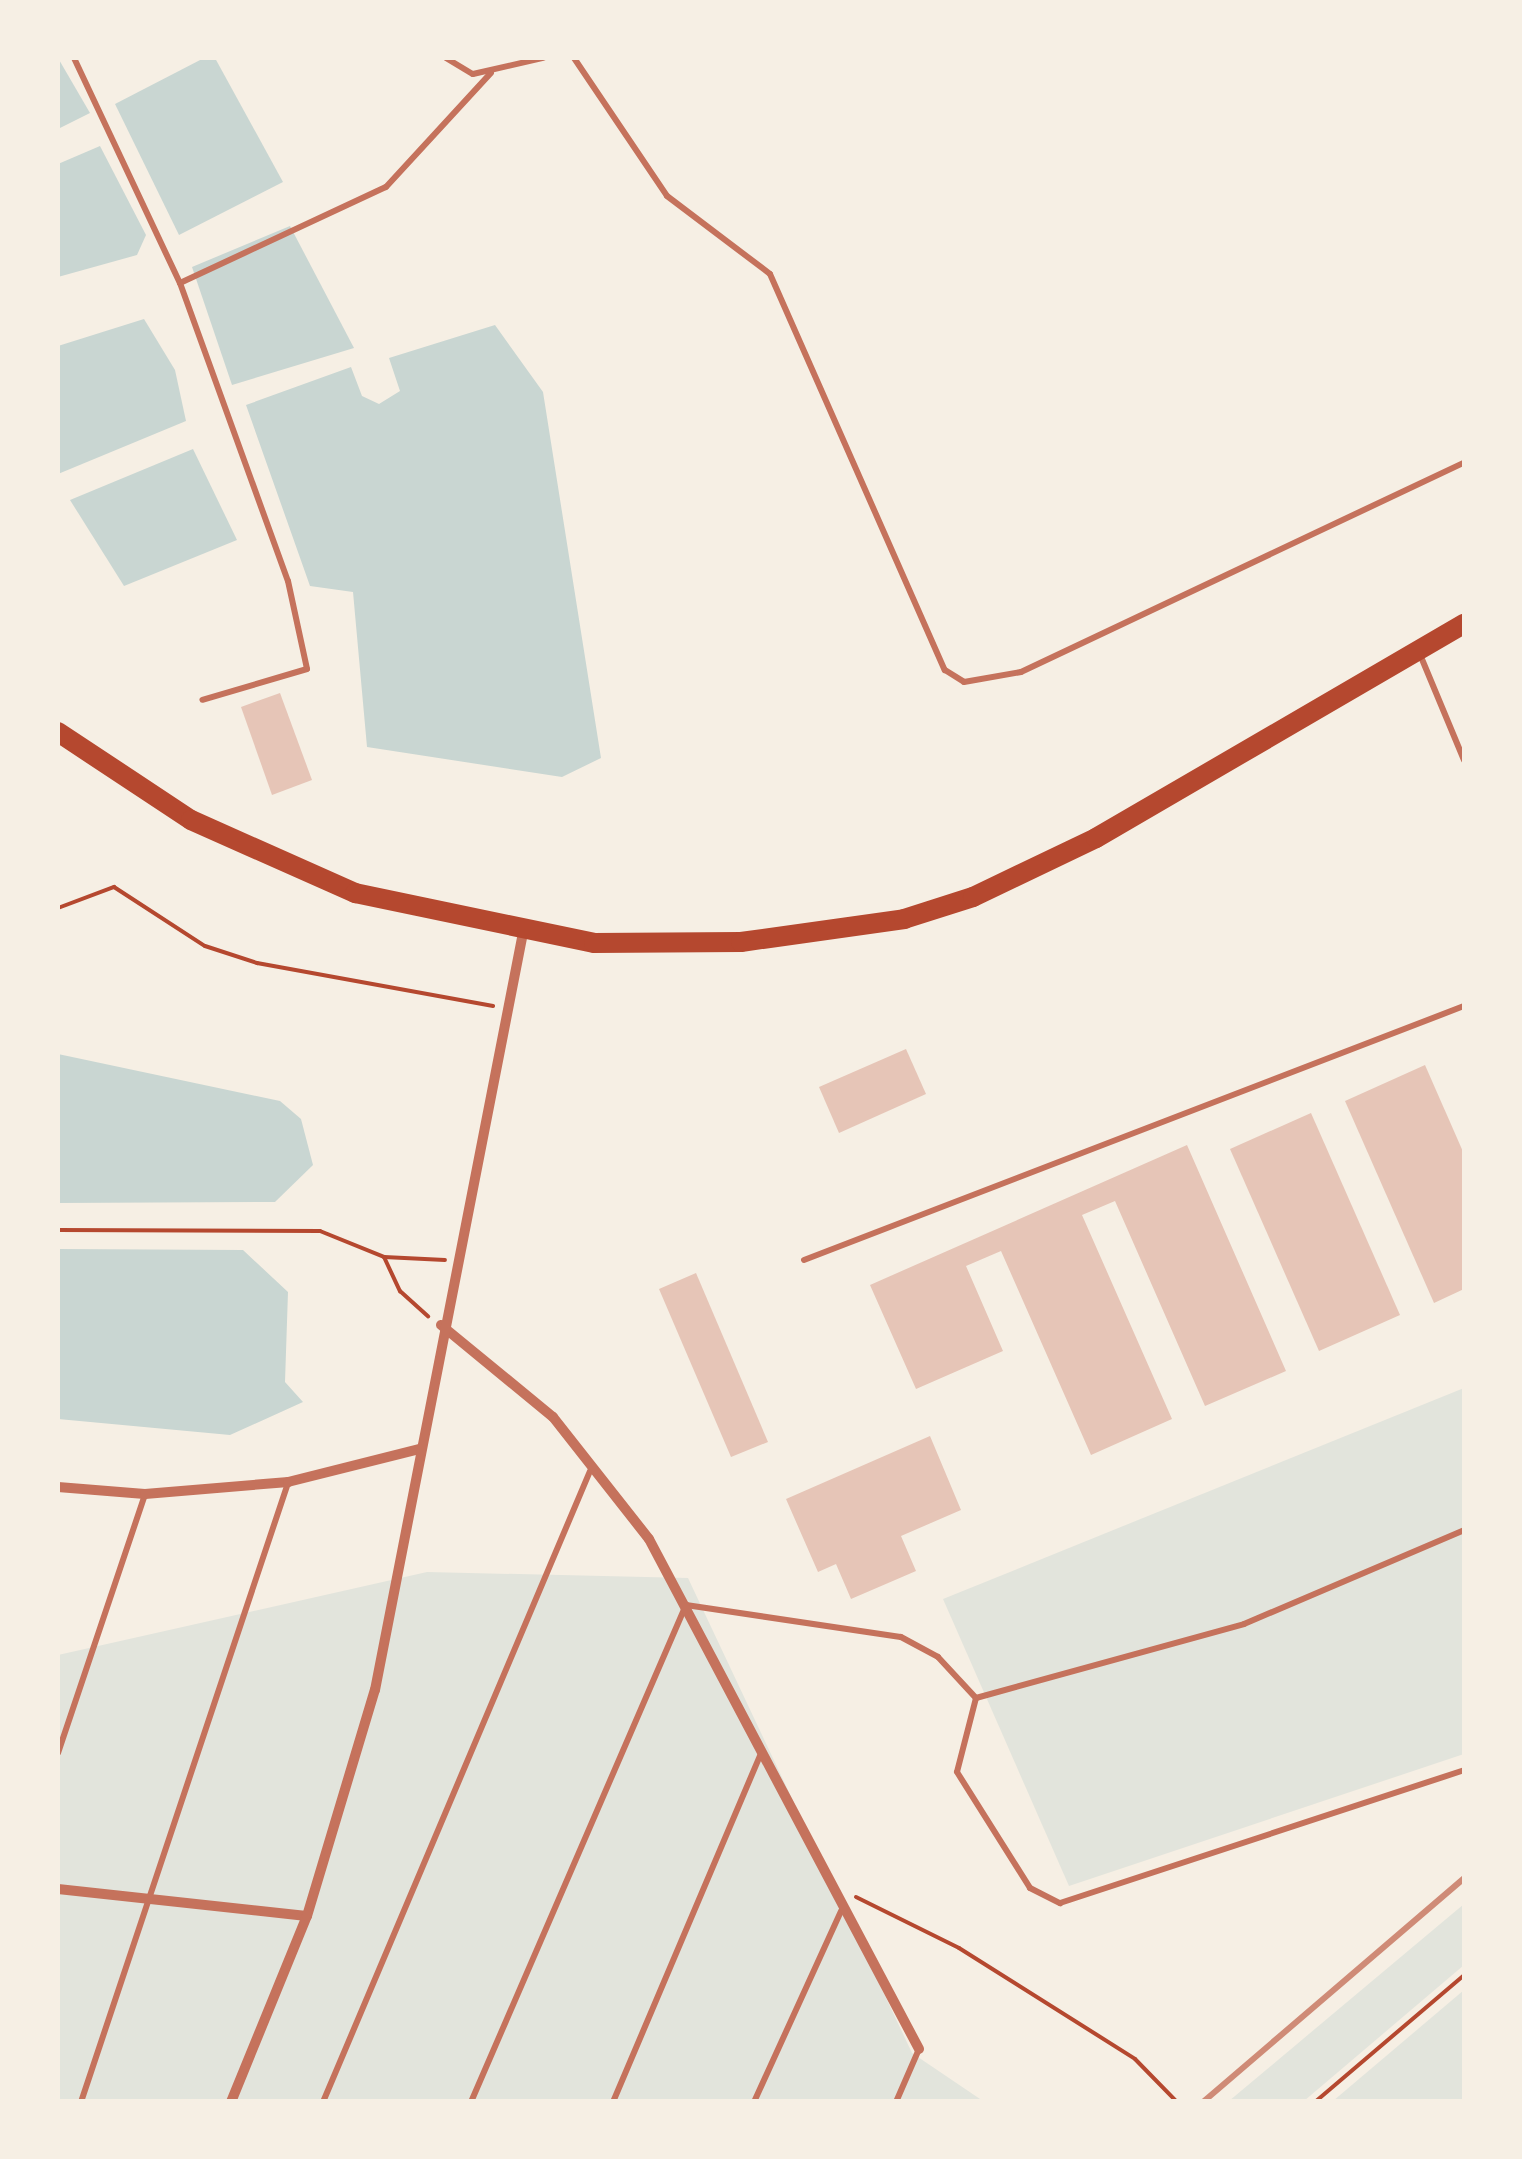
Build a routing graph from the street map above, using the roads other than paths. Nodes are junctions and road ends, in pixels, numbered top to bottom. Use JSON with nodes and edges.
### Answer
{"nodes":[{"id":1,"x":74,"y":58,"type":"edge"},
{"id":2,"x":446,"y":58,"type":"edge"},
{"id":3,"x":543,"y":58,"type":"edge"},
{"id":4,"x":574,"y":58,"type":"edge"},
{"id":5,"x":491,"y":73,"type":"junction"},
{"id":6,"x":180,"y":283,"type":"junction"},
{"id":7,"x":1464,"y":463,"type":"edge"},
{"id":8,"x":1464,"y":624,"type":"edge"},
{"id":9,"x":1419,"y":651,"type":"junction"},
{"id":10,"x":202,"y":700,"type":"dead end"},
{"id":11,"x":58,"y":732,"type":"edge"},
{"id":12,"x":1464,"y":760,"type":"edge"},
{"id":13,"x":523,"y":933,"type":"junction"},
{"id":14,"x":1464,"y":1006,"type":"edge"},
{"id":15,"x":804,"y":1260,"type":"dead end"},
{"id":16,"x":441,"y":1325,"type":"junction"},
{"id":17,"x":418,"y":1449,"type":"junction"},
{"id":18,"x":590,"y":1471,"type":"junction"},
{"id":19,"x":288,"y":1482,"type":"junction"},
{"id":20,"x":58,"y":1487,"type":"edge"},
{"id":21,"x":145,"y":1494,"type":"junction"},
{"id":22,"x":1464,"y":1530,"type":"edge"},
{"id":23,"x":686,"y":1604,"type":"junction"},
{"id":24,"x":976,"y":1698,"type":"junction"},
{"id":25,"x":58,"y":1752,"type":"edge"},
{"id":26,"x":762,"y":1752,"type":"junction"},
{"id":27,"x":1464,"y":1770,"type":"edge"},
{"id":28,"x":58,"y":1888,"type":"edge"},
{"id":29,"x":149,"y":1896,"type":"junction"},
{"id":30,"x":841,"y":1911,"type":"junction"},
{"id":31,"x":306,"y":1916,"type":"junction"},
{"id":32,"x":919,"y":2050,"type":"joint"},
{"id":33,"x":81,"y":2102,"type":"edge"},
{"id":34,"x":230,"y":2102,"type":"edge"},
{"id":35,"x":323,"y":2102,"type":"edge"},
{"id":36,"x":471,"y":2102,"type":"edge"},
{"id":37,"x":613,"y":2102,"type":"edge"},
{"id":38,"x":754,"y":2102,"type":"edge"},
{"id":39,"x":896,"y":2102,"type":"edge"}],
"edges":[{"from":1,"to":6,"type":"lane"},
{"from":2,"to":5,"type":"lane"},
{"from":3,"to":5,"type":"lane"},
{"from":4,"to":7,"type":"lane"},
{"from":5,"to":6,"type":"lane"},
{"from":6,"to":10,"type":"lane"},
{"from":8,"to":9,"type":"main road"},
{"from":9,"to":12,"type":"lane"},
{"from":9,"to":13,"type":"main road"},
{"from":11,"to":13,"type":"main road"},
{"from":13,"to":16,"type":"street"},
{"from":14,"to":15,"type":"lane"},
{"from":16,"to":17,"type":"street"},
{"from":16,"to":18,"type":"street"},
{"from":17,"to":19,"type":"street"},
{"from":17,"to":31,"type":"street"},
{"from":18,"to":23,"type":"street"},
{"from":18,"to":35,"type":"lane"},
{"from":19,"to":21,"type":"street"},
{"from":19,"to":29,"type":"lane"},
{"from":20,"to":21,"type":"street"},
{"from":21,"to":25,"type":"lane"},
{"from":22,"to":24,"type":"lane"},
{"from":23,"to":24,"type":"lane"},
{"from":23,"to":26,"type":"street"},
{"from":23,"to":36,"type":"lane"},
{"from":24,"to":27,"type":"lane"},
{"from":26,"to":30,"type":"street"},
{"from":26,"to":37,"type":"lane"},
{"from":28,"to":29,"type":"street"},
{"from":29,"to":31,"type":"street"},
{"from":29,"to":33,"type":"lane"},
{"from":30,"to":32,"type":"street"},
{"from":30,"to":38,"type":"lane"},
{"from":31,"to":34,"type":"street"},
{"from":32,"to":39,"type":"lane"}]}
